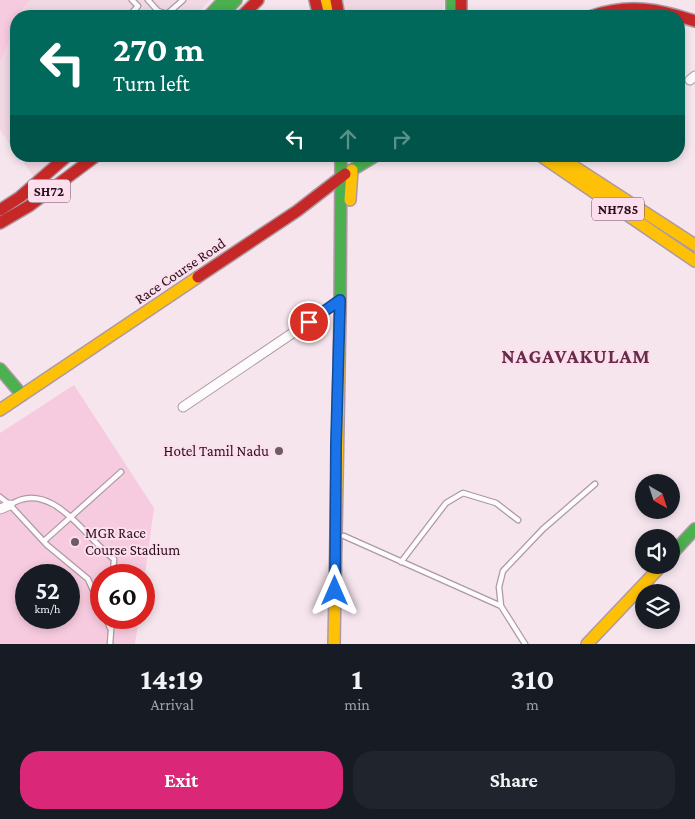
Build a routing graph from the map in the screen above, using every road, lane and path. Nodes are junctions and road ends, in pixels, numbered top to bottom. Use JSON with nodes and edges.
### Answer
{"nodes":[{"id":1,"x":132,"y":0,"type":"edge"},
{"id":2,"x":148,"y":0,"type":"edge"},
{"id":3,"x":182,"y":0,"type":"edge"},
{"id":4,"x":224,"y":0,"type":"edge"},
{"id":5,"x":236,"y":0,"type":"edge"},
{"id":6,"x":258,"y":0,"type":"edge"},
{"id":7,"x":134,"y":10,"type":"edge"},
{"id":8,"x":157,"y":10,"type":"edge"},
{"id":9,"x":171,"y":10,"type":"edge"},
{"id":10,"x":215,"y":10,"type":"edge"},
{"id":11,"x":227,"y":10,"type":"edge"},
{"id":12,"x":248,"y":10,"type":"edge"},
{"id":13,"x":604,"y":10,"type":"edge"},
{"id":14,"x":663,"y":10,"type":"edge"},
{"id":15,"x":60,"y":162,"type":"edge"},
{"id":16,"x":88,"y":162,"type":"edge"},
{"id":17,"x":341,"y":162,"type":"edge"},
{"id":18,"x":345,"y":162,"type":"edge"},
{"id":19,"x":365,"y":162,"type":"edge"},
{"id":20,"x":541,"y":162,"type":"edge"},
{"id":21,"x":550,"y":162,"type":"edge"},
{"id":22,"x":560,"y":162,"type":"edge"},
{"id":23,"x":567,"y":162,"type":"edge"},
{"id":24,"x":352,"y":170,"type":"junction"},
{"id":25,"x":341,"y":177,"type":"junction"},
{"id":26,"x":0,"y":210,"type":"edge"},
{"id":27,"x":0,"y":223,"type":"edge"},
{"id":28,"x":694,"y":244,"type":"edge"},
{"id":29,"x":695,"y":261,"type":"edge"},
{"id":30,"x":695,"y":266,"type":"edge"},
{"id":31,"x":340,"y":300,"type":"junction"},
{"id":32,"x":0,"y":369,"type":"edge"},
{"id":33,"x":22,"y":395,"type":"junction"},
{"id":34,"x":182,"y":407,"type":"dead end"},
{"id":35,"x":0,"y":410,"type":"edge"},
{"id":36,"x":121,"y":472,"type":"dead end"},
{"id":37,"x":596,"y":484,"type":"dead end"},
{"id":38,"x":0,"y":497,"type":"edge"},
{"id":39,"x":10,"y":505,"type":"junction"},
{"id":40,"x":0,"y":509,"type":"edge"},
{"id":41,"x":71,"y":515,"type":"junction"},
{"id":42,"x":518,"y":520,"type":"dead end"},
{"id":43,"x":695,"y":529,"type":"edge"},
{"id":44,"x":339,"y":535,"type":"junction"},
{"id":45,"x":44,"y":541,"type":"junction"},
{"id":46,"x":680,"y":545,"type":"edge"},
{"id":47,"x":401,"y":562,"type":"junction"},
{"id":48,"x":114,"y":564,"type":"edge"},
{"id":49,"x":654,"y":574,"type":"edge"},
{"id":50,"x":90,"y":583,"type":"edge"},
{"id":51,"x":501,"y":606,"type":"junction"},
{"id":52,"x":111,"y":629,"type":"edge"},
{"id":53,"x":592,"y":642,"type":"edge"},
{"id":54,"x":110,"y":644,"type":"edge"},
{"id":55,"x":334,"y":644,"type":"edge"},
{"id":56,"x":342,"y":644,"type":"edge"},
{"id":57,"x":525,"y":644,"type":"edge"}],
"edges":[{"from":1,"to":7,"type":"lane"},
{"from":2,"to":8,"type":"lane"},
{"from":3,"to":9,"type":"lane"},
{"from":4,"to":10,"type":"main road"},
{"from":5,"to":11,"type":"main road"},
{"from":6,"to":12,"type":"main road"},
{"from":13,"to":14,"type":"main road"},
{"from":15,"to":26,"type":"main road","number":"SH72"},
{"from":16,"to":27,"type":"main road","number":"SH72"},
{"from":17,"to":25,"type":"main road"},
{"from":18,"to":24,"type":"main road"},
{"from":19,"to":24,"type":"main road","name":"Race Course Road"},
{"from":20,"to":30,"type":"main road"},
{"from":21,"to":29,"type":"main road","number":"NH785"},
{"from":22,"to":28,"type":"main road","number":"NH785"},
{"from":23,"to":28,"type":"main road"},
{"from":24,"to":25,"type":"main road","name":"Race Course Road"},
{"from":24,"to":44,"type":"main road"},
{"from":25,"to":31,"type":"main road"},
{"from":25,"to":33,"type":"main road","name":"Race Course Road"},
{"from":31,"to":34,"type":"street"},
{"from":31,"to":44,"type":"main road"},
{"from":32,"to":33,"type":"main road"},
{"from":33,"to":35,"type":"main road","name":"Race Course Road"},
{"from":36,"to":41,"type":"lane"},
{"from":37,"to":51,"type":"lane"},
{"from":38,"to":39,"type":"lane"},
{"from":39,"to":40,"type":"street"},
{"from":39,"to":41,"type":"lane"},
{"from":39,"to":45,"type":"lane"},
{"from":41,"to":45,"type":"lane"},
{"from":41,"to":48,"type":"lane"},
{"from":42,"to":47,"type":"lane"},
{"from":43,"to":46,"type":"main road"},
{"from":44,"to":47,"type":"lane"},
{"from":44,"to":55,"type":"main road"},
{"from":44,"to":56,"type":"main road"},
{"from":45,"to":50,"type":"lane"},
{"from":47,"to":51,"type":"lane"},
{"from":49,"to":53,"type":"main road"},
{"from":51,"to":57,"type":"lane"},
{"from":52,"to":54,"type":"lane"}]}
